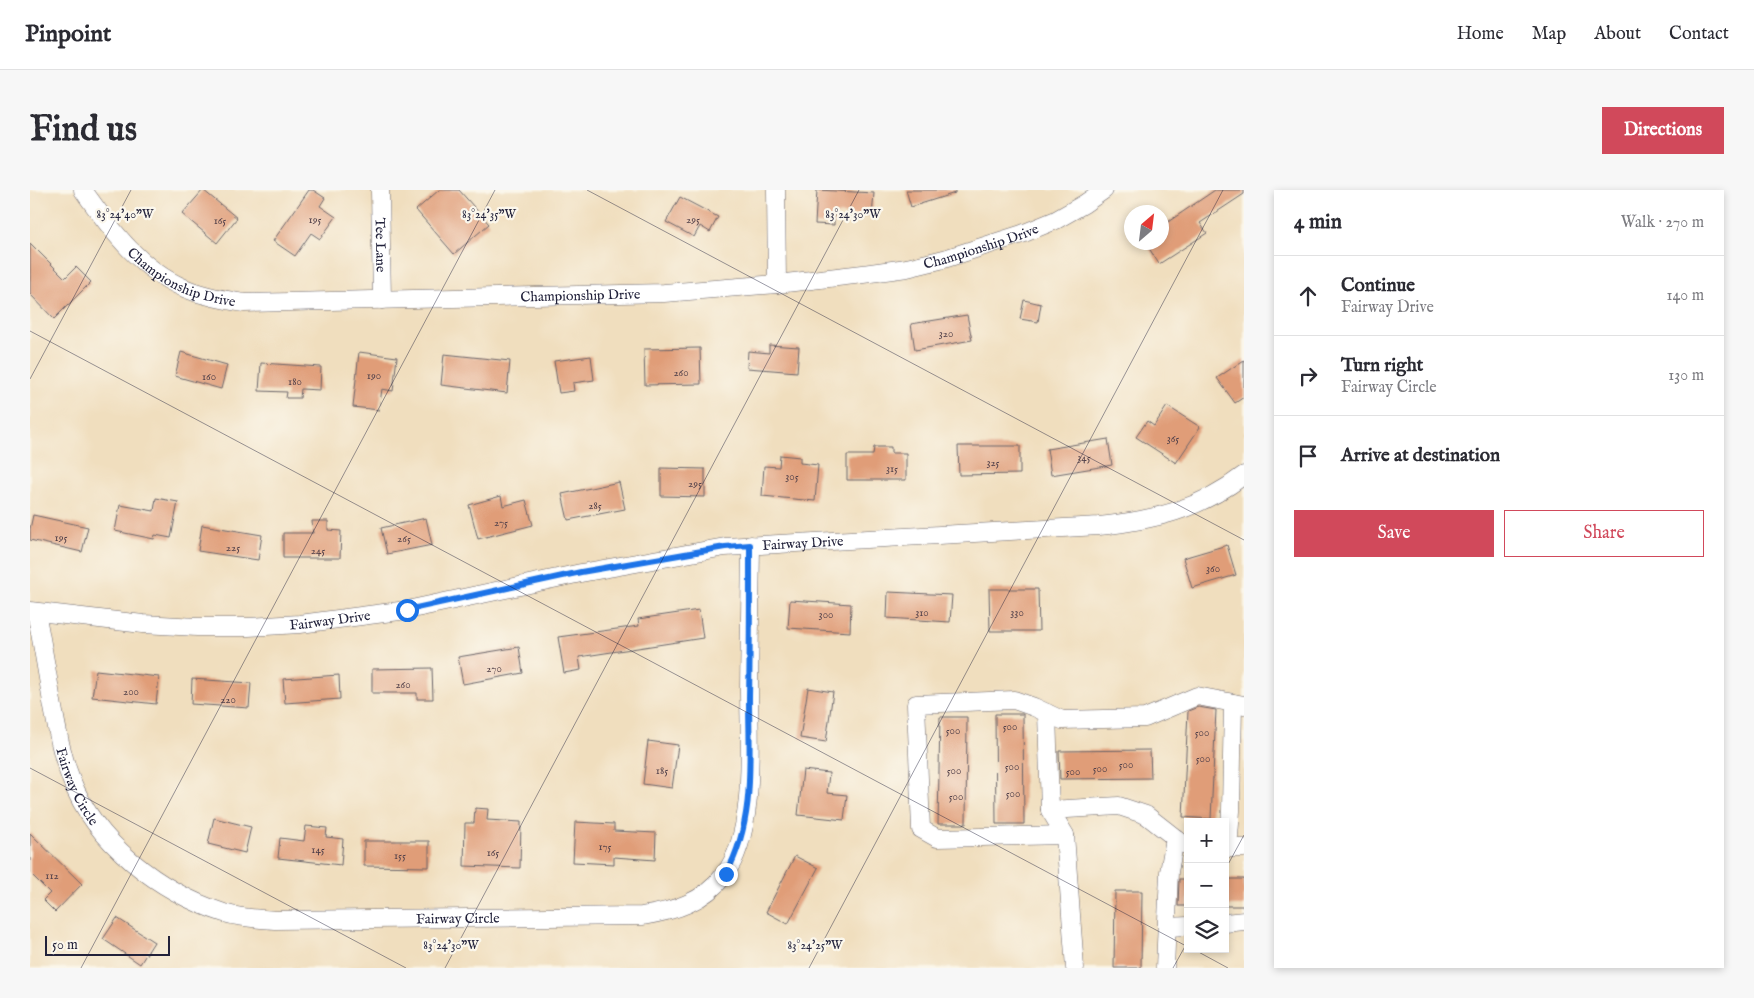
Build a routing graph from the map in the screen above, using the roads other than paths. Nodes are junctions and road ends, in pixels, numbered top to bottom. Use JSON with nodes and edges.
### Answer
{"nodes":[{"id":1,"x":83,"y":190,"type":"edge"},
{"id":2,"x":380,"y":190,"type":"edge"},
{"id":3,"x":776,"y":190,"type":"edge"},
{"id":4,"x":1104,"y":190,"type":"edge"},
{"id":5,"x":777,"y":284,"type":"junction"},
{"id":6,"x":382,"y":300,"type":"junction"},
{"id":7,"x":1244,"y":475,"type":"edge"},
{"id":8,"x":750,"y":545,"type":"junction"},
{"id":9,"x":33,"y":611,"type":"edge"},
{"id":10,"x":1238,"y":704,"type":"edge"},
{"id":11,"x":1046,"y":713,"type":"junction"},
{"id":12,"x":1050,"y":810,"type":"junction"},
{"id":13,"x":1065,"y":835,"type":"junction"},
{"id":14,"x":1181,"y":842,"type":"edge"},
{"id":15,"x":1232,"y":848,"type":"edge"},
{"id":16,"x":1244,"y":921,"type":"edge"},
{"id":17,"x":1229,"y":923,"type":"edge"},
{"id":18,"x":1184,"y":926,"type":"edge"},
{"id":19,"x":1168,"y":927,"type":"junction"},
{"id":20,"x":1075,"y":968,"type":"edge"},
{"id":21,"x":1165,"y":968,"type":"edge"}],
"edges":[{"from":1,"to":6,"type":"street","name":"Championship Drive"},
{"from":2,"to":6,"type":"street","name":"Tee Lane"},
{"from":3,"to":5,"type":"street"},
{"from":4,"to":5,"type":"street","name":"Championship Drive"},
{"from":5,"to":6,"type":"street","name":"Championship Drive"},
{"from":7,"to":8,"type":"street","name":"Fairway Drive"},
{"from":8,"to":9,"type":"street","name":"Fairway Drive"},
{"from":8,"to":9,"type":"street","name":"Fairway Circle"},
{"from":10,"to":11,"type":"street"},
{"from":10,"to":15,"type":"street"},
{"from":11,"to":12,"type":"street"},
{"from":11,"to":13,"type":"street"},
{"from":12,"to":13,"type":"street"},
{"from":12,"to":14,"type":"street"},
{"from":13,"to":20,"type":"street"},
{"from":14,"to":19,"type":"street"},
{"from":16,"to":17,"type":"street"},
{"from":18,"to":19,"type":"street"},
{"from":19,"to":21,"type":"street"}]}
